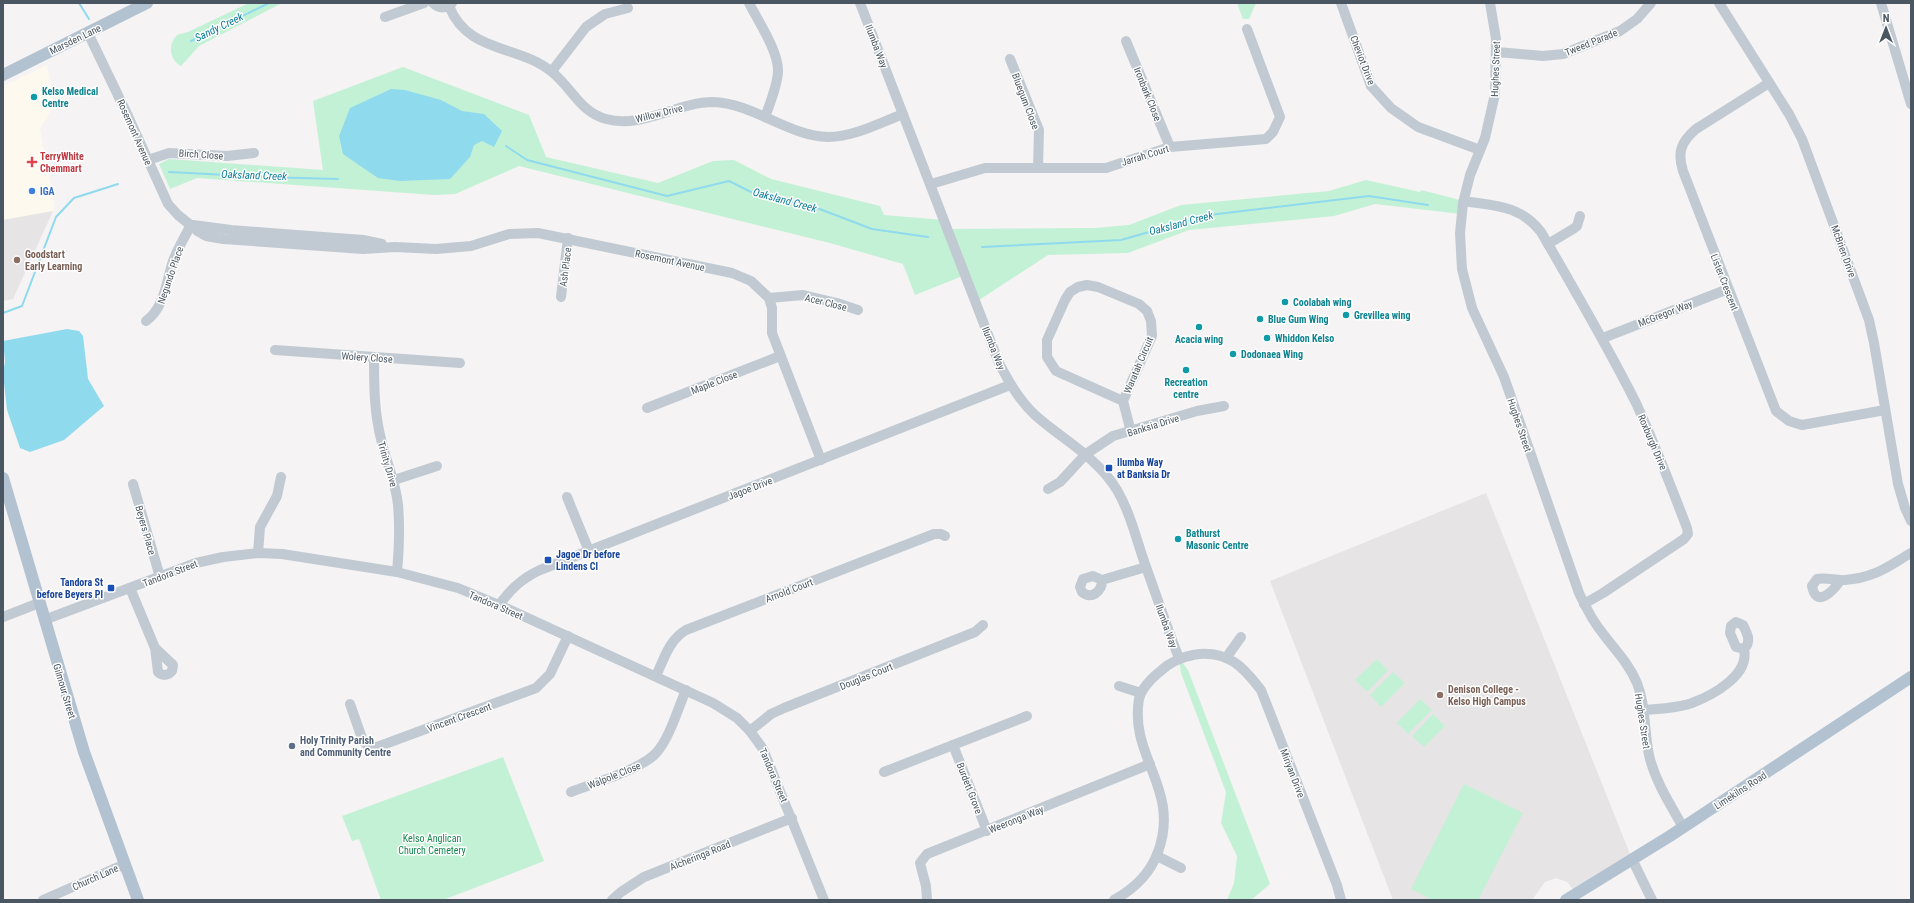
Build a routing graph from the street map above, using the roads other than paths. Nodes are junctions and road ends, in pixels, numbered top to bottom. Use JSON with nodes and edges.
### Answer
{"nodes":[{"id":1,"x":147,"y":3,"type":"edge"},
{"id":2,"x":424,"y":3,"type":"edge"},
{"id":3,"x":433,"y":3,"type":"edge"},
{"id":4,"x":749,"y":3,"type":"edge"},
{"id":5,"x":860,"y":3,"type":"edge"},
{"id":6,"x":1342,"y":3,"type":"edge"},
{"id":7,"x":1490,"y":3,"type":"edge"},
{"id":8,"x":1650,"y":3,"type":"edge"},
{"id":9,"x":1719,"y":3,"type":"edge"},
{"id":10,"x":1881,"y":3,"type":"edge"},
{"id":11,"x":451,"y":4,"type":"edge"},
{"id":12,"x":628,"y":8,"type":"dead end"},
{"id":13,"x":385,"y":17,"type":"dead end"},
{"id":14,"x":1247,"y":29,"type":"dead end"},
{"id":15,"x":88,"y":33,"type":"junction"},
{"id":16,"x":1126,"y":41,"type":"dead end"},
{"id":17,"x":1497,"y":52,"type":"junction"},
{"id":18,"x":1010,"y":59,"type":"dead end"},
{"id":19,"x":552,"y":71,"type":"junction"},
{"id":20,"x":3,"y":75,"type":"edge"},
{"id":21,"x":1769,"y":83,"type":"junction"},
{"id":22,"x":1908,"y":83,"type":"edge"},
{"id":23,"x":1911,"y":104,"type":"edge"},
{"id":24,"x":903,"y":114,"type":"junction"},
{"id":25,"x":765,"y":117,"type":"junction"},
{"id":26,"x":1170,"y":147,"type":"junction"},
{"id":27,"x":1480,"y":150,"type":"junction"},
{"id":28,"x":254,"y":153,"type":"dead end"},
{"id":29,"x":148,"y":160,"type":"junction"},
{"id":30,"x":1038,"y":167,"type":"junction"},
{"id":31,"x":931,"y":184,"type":"junction"},
{"id":32,"x":1464,"y":201,"type":"junction"},
{"id":33,"x":1580,"y":216,"type":"dead end"},
{"id":34,"x":191,"y":224,"type":"junction"},
{"id":35,"x":568,"y":238,"type":"junction"},
{"id":36,"x":1548,"y":244,"type":"junction"},
{"id":37,"x":1728,"y":289,"type":"junction"},
{"id":38,"x":561,"y":297,"type":"dead end"},
{"id":39,"x":769,"y":298,"type":"junction"},
{"id":40,"x":858,"y":310,"type":"dead end"},
{"id":41,"x":146,"y":321,"type":"dead end"},
{"id":42,"x":1603,"y":338,"type":"junction"},
{"id":43,"x":275,"y":350,"type":"dead end"},
{"id":44,"x":780,"y":356,"type":"junction"},
{"id":45,"x":374,"y":357,"type":"junction"},
{"id":46,"x":460,"y":363,"type":"dead end"},
{"id":47,"x":1010,"y":385,"type":"junction"},
{"id":48,"x":1123,"y":401,"type":"junction"},
{"id":49,"x":1224,"y":406,"type":"dead end"},
{"id":50,"x":647,"y":408,"type":"dead end"},
{"id":51,"x":1886,"y":410,"type":"junction"},
{"id":52,"x":1131,"y":432,"type":"junction"},
{"id":53,"x":1086,"y":454,"type":"junction"},
{"id":54,"x":821,"y":460,"type":"junction"},
{"id":55,"x":437,"y":466,"type":"dead end"},
{"id":56,"x":281,"y":477,"type":"dead end"},
{"id":57,"x":3,"y":478,"type":"edge"},
{"id":58,"x":394,"y":480,"type":"junction"},
{"id":59,"x":133,"y":484,"type":"dead end"},
{"id":60,"x":1048,"y":489,"type":"dead end"},
{"id":61,"x":567,"y":497,"type":"dead end"},
{"id":62,"x":1911,"y":521,"type":"edge"},
{"id":63,"x":945,"y":536,"type":"dead end"},
{"id":64,"x":589,"y":551,"type":"junction"},
{"id":65,"x":258,"y":553,"type":"junction"},
{"id":66,"x":1911,"y":553,"type":"edge"},
{"id":67,"x":1146,"y":566,"type":"junction"},
{"id":68,"x":397,"y":572,"type":"junction"},
{"id":69,"x":160,"y":577,"type":"junction"},
{"id":70,"x":1102,"y":580,"type":"dead end"},
{"id":71,"x":1840,"y":581,"type":"dead end"},
{"id":72,"x":130,"y":588,"type":"junction"},
{"id":73,"x":39,"y":603,"type":"junction"},
{"id":74,"x":1584,"y":604,"type":"junction"},
{"id":75,"x":499,"y":605,"type":"junction"},
{"id":76,"x":3,"y":617,"type":"edge"},
{"id":77,"x":44,"y":620,"type":"junction"},
{"id":78,"x":984,"y":625,"type":"dead end"},
{"id":79,"x":568,"y":636,"type":"junction"},
{"id":80,"x":1241,"y":637,"type":"dead end"},
{"id":81,"x":155,"y":648,"type":"dead end"},
{"id":82,"x":1744,"y":649,"type":"dead end"},
{"id":83,"x":1179,"y":658,"type":"junction"},
{"id":84,"x":1226,"y":658,"type":"junction"},
{"id":85,"x":656,"y":676,"type":"junction"},
{"id":86,"x":1911,"y":677,"type":"edge"},
{"id":87,"x":1119,"y":686,"type":"dead end"},
{"id":88,"x":686,"y":690,"type":"junction"},
{"id":89,"x":1141,"y":693,"type":"junction"},
{"id":90,"x":350,"y":704,"type":"dead end"},
{"id":91,"x":1643,"y":710,"type":"junction"},
{"id":92,"x":1027,"y":716,"type":"dead end"},
{"id":93,"x":750,"y":731,"type":"junction"},
{"id":94,"x":953,"y":745,"type":"junction"},
{"id":95,"x":1150,"y":764,"type":"junction"},
{"id":96,"x":884,"y":772,"type":"dead end"},
{"id":97,"x":571,"y":792,"type":"dead end"},
{"id":98,"x":792,"y":818,"type":"junction"},
{"id":99,"x":1683,"y":827,"type":"junction"},
{"id":100,"x":987,"y":831,"type":"junction"},
{"id":101,"x":1157,"y":856,"type":"junction"},
{"id":102,"x":1632,"y":859,"type":"junction"},
{"id":103,"x":125,"y":864,"type":"junction"},
{"id":104,"x":1181,"y":868,"type":"dead end"},
{"id":105,"x":43,"y":900,"type":"edge"},
{"id":106,"x":138,"y":900,"type":"edge"},
{"id":107,"x":612,"y":900,"type":"edge"},
{"id":108,"x":824,"y":900,"type":"edge"},
{"id":109,"x":926,"y":900,"type":"edge"},
{"id":110,"x":1114,"y":900,"type":"edge"},
{"id":111,"x":1341,"y":900,"type":"edge"},
{"id":112,"x":1566,"y":900,"type":"edge"},
{"id":113,"x":1652,"y":900,"type":"edge"}],
"edges":[{"from":1,"to":15,"type":"main road","name":"Marsden Lane"},
{"from":2,"to":13,"type":"street"},
{"from":3,"to":11,"type":"street"},
{"from":4,"to":25,"type":"street"},
{"from":5,"to":24,"type":"street","name":"Ilumba Way"},
{"from":6,"to":27,"type":"street","name":"Cheviot Drive"},
{"from":7,"to":17,"type":"street","name":"Hughes Street"},
{"from":8,"to":17,"type":"street","name":"Tweed Parade"},
{"from":9,"to":21,"type":"street","name":"McBrien Drive"},
{"from":10,"to":22,"type":"street"},
{"from":11,"to":19,"type":"street","name":"Willow Drive"},
{"from":12,"to":19,"type":"street"},
{"from":14,"to":26,"type":"street","name":"Jarrah Court"},
{"from":15,"to":20,"type":"main road","name":"Marsden Lane"},
{"from":15,"to":29,"type":"street","name":"Rosemont Avenue"},
{"from":16,"to":26,"type":"street","name":"Ironbark Close"},
{"from":17,"to":27,"type":"street","name":"Hughes Street"},
{"from":18,"to":30,"type":"street","name":"Bluegum Close"},
{"from":19,"to":25,"type":"street","name":"Willow Drive"},
{"from":21,"to":37,"type":"street","name":"Lister Crescent"},
{"from":21,"to":51,"type":"street","name":"McBrien Drive"},
{"from":22,"to":23,"type":"street"},
{"from":24,"to":25,"type":"street","name":"Willow Drive"},
{"from":24,"to":31,"type":"street","name":"Ilumba Way"},
{"from":26,"to":30,"type":"street","name":"Jarrah Court"},
{"from":27,"to":32,"type":"street","name":"Hughes Street"},
{"from":28,"to":29,"type":"street","name":"Birch Close"},
{"from":29,"to":34,"type":"street","name":"Rosemont Avenue"},
{"from":30,"to":31,"type":"street","name":"Jarrah Court"},
{"from":31,"to":47,"type":"street","name":"Ilumba Way"},
{"from":32,"to":36,"type":"street","name":"Roxburgh Drive"},
{"from":32,"to":74,"type":"street","name":"Hughes Street"},
{"from":33,"to":36,"type":"street"},
{"from":34,"to":35,"type":"street","name":"Rosemont Avenue"},
{"from":34,"to":41,"type":"street","name":"Negundo Place"},
{"from":35,"to":38,"type":"street","name":"Ash Place"},
{"from":35,"to":39,"type":"street","name":"Rosemont Avenue"},
{"from":36,"to":42,"type":"street","name":"Roxburgh Drive"},
{"from":37,"to":42,"type":"street","name":"McGregor Way"},
{"from":37,"to":51,"type":"street","name":"Lister Crescent"},
{"from":39,"to":40,"type":"street","name":"Acer Close"},
{"from":39,"to":44,"type":"street"},
{"from":42,"to":74,"type":"street","name":"Roxburgh Drive"},
{"from":43,"to":45,"type":"street","name":"Wolery Close"},
{"from":44,"to":50,"type":"street","name":"Maple Close"},
{"from":44,"to":54,"type":"street"},
{"from":45,"to":46,"type":"street","name":"Wolery Close"},
{"from":45,"to":58,"type":"street","name":"Trinity Drive"},
{"from":47,"to":53,"type":"street","name":"Ilumba Way"},
{"from":47,"to":54,"type":"street","name":"Jagoe Drive"},
{"from":48,"to":48,"type":"street","name":"Waratah Circuit"},
{"from":48,"to":52,"type":"street","name":"Waratah Circuit"},
{"from":49,"to":52,"type":"street","name":"Banksia Drive"},
{"from":51,"to":62,"type":"street","name":"McBrien Drive"},
{"from":52,"to":53,"type":"street","name":"Banksia Drive"},
{"from":53,"to":60,"type":"street","name":"Banksia Drive"},
{"from":53,"to":67,"type":"street","name":"Ilumba Way"},
{"from":54,"to":64,"type":"street","name":"Jagoe Drive"},
{"from":55,"to":58,"type":"street"},
{"from":56,"to":65,"type":"street"},
{"from":57,"to":73,"type":"main road","name":"Gilmour Street"},
{"from":58,"to":68,"type":"street","name":"Trinity Drive"},
{"from":59,"to":69,"type":"street","name":"Beyers Place"},
{"from":61,"to":64,"type":"street"},
{"from":63,"to":85,"type":"street","name":"Arnold Court"},
{"from":64,"to":75,"type":"street","name":"Jagoe Drive"},
{"from":65,"to":68,"type":"street","name":"Tandora Street"},
{"from":65,"to":69,"type":"street","name":"Tandora Street"},
{"from":66,"to":71,"type":"street"},
{"from":67,"to":70,"type":"street"},
{"from":67,"to":83,"type":"street","name":"Ilumba Way"},
{"from":68,"to":75,"type":"street","name":"Tandora Street"},
{"from":69,"to":72,"type":"street","name":"Tandora Street"},
{"from":72,"to":77,"type":"street","name":"Tandora Street"},
{"from":72,"to":81,"type":"street"},
{"from":73,"to":76,"type":"street"},
{"from":73,"to":77,"type":"main road","name":"Gilmour Street"},
{"from":74,"to":91,"type":"street","name":"Hughes Street"},
{"from":75,"to":79,"type":"street","name":"Tandora Street"},
{"from":77,"to":103,"type":"main road","name":"Gilmour Street"},
{"from":78,"to":93,"type":"street","name":"Douglas Court"},
{"from":79,"to":85,"type":"street","name":"Tandora Street"},
{"from":79,"to":90,"type":"street","name":"Vincent Crescent"},
{"from":80,"to":84,"type":"street"},
{"from":82,"to":91,"type":"street"},
{"from":83,"to":84,"type":"street","name":"Miriyan Drive"},
{"from":83,"to":89,"type":"street","name":"Miriyan Drive"},
{"from":84,"to":111,"type":"street","name":"Miriyan Drive"},
{"from":85,"to":88,"type":"street","name":"Tandora Street"},
{"from":86,"to":99,"type":"main road","name":"Limekilns Road"},
{"from":87,"to":89,"type":"street"},
{"from":88,"to":93,"type":"street","name":"Tandora Street"},
{"from":88,"to":97,"type":"street","name":"Walpole Close"},
{"from":89,"to":95,"type":"street"},
{"from":91,"to":99,"type":"street","name":"Hughes Street"},
{"from":92,"to":94,"type":"street"},
{"from":93,"to":98,"type":"street","name":"Tandora Street"},
{"from":94,"to":96,"type":"street"},
{"from":94,"to":100,"type":"street","name":"Burdett Grove"},
{"from":95,"to":100,"type":"street","name":"Weeronga Way"},
{"from":95,"to":101,"type":"street"},
{"from":98,"to":107,"type":"street","name":"Alcheringa Road"},
{"from":98,"to":108,"type":"street","name":"Tandora Street"},
{"from":99,"to":102,"type":"main road","name":"Limekilns Road"},
{"from":100,"to":109,"type":"street","name":"Weeronga Way"},
{"from":101,"to":104,"type":"street"},
{"from":101,"to":110,"type":"street"},
{"from":102,"to":112,"type":"main road","name":"Limekilns Road"},
{"from":102,"to":113,"type":"street"},
{"from":103,"to":105,"type":"street","name":"Church Lane"},
{"from":103,"to":106,"type":"main road","name":"Gilmour Street"}]}
